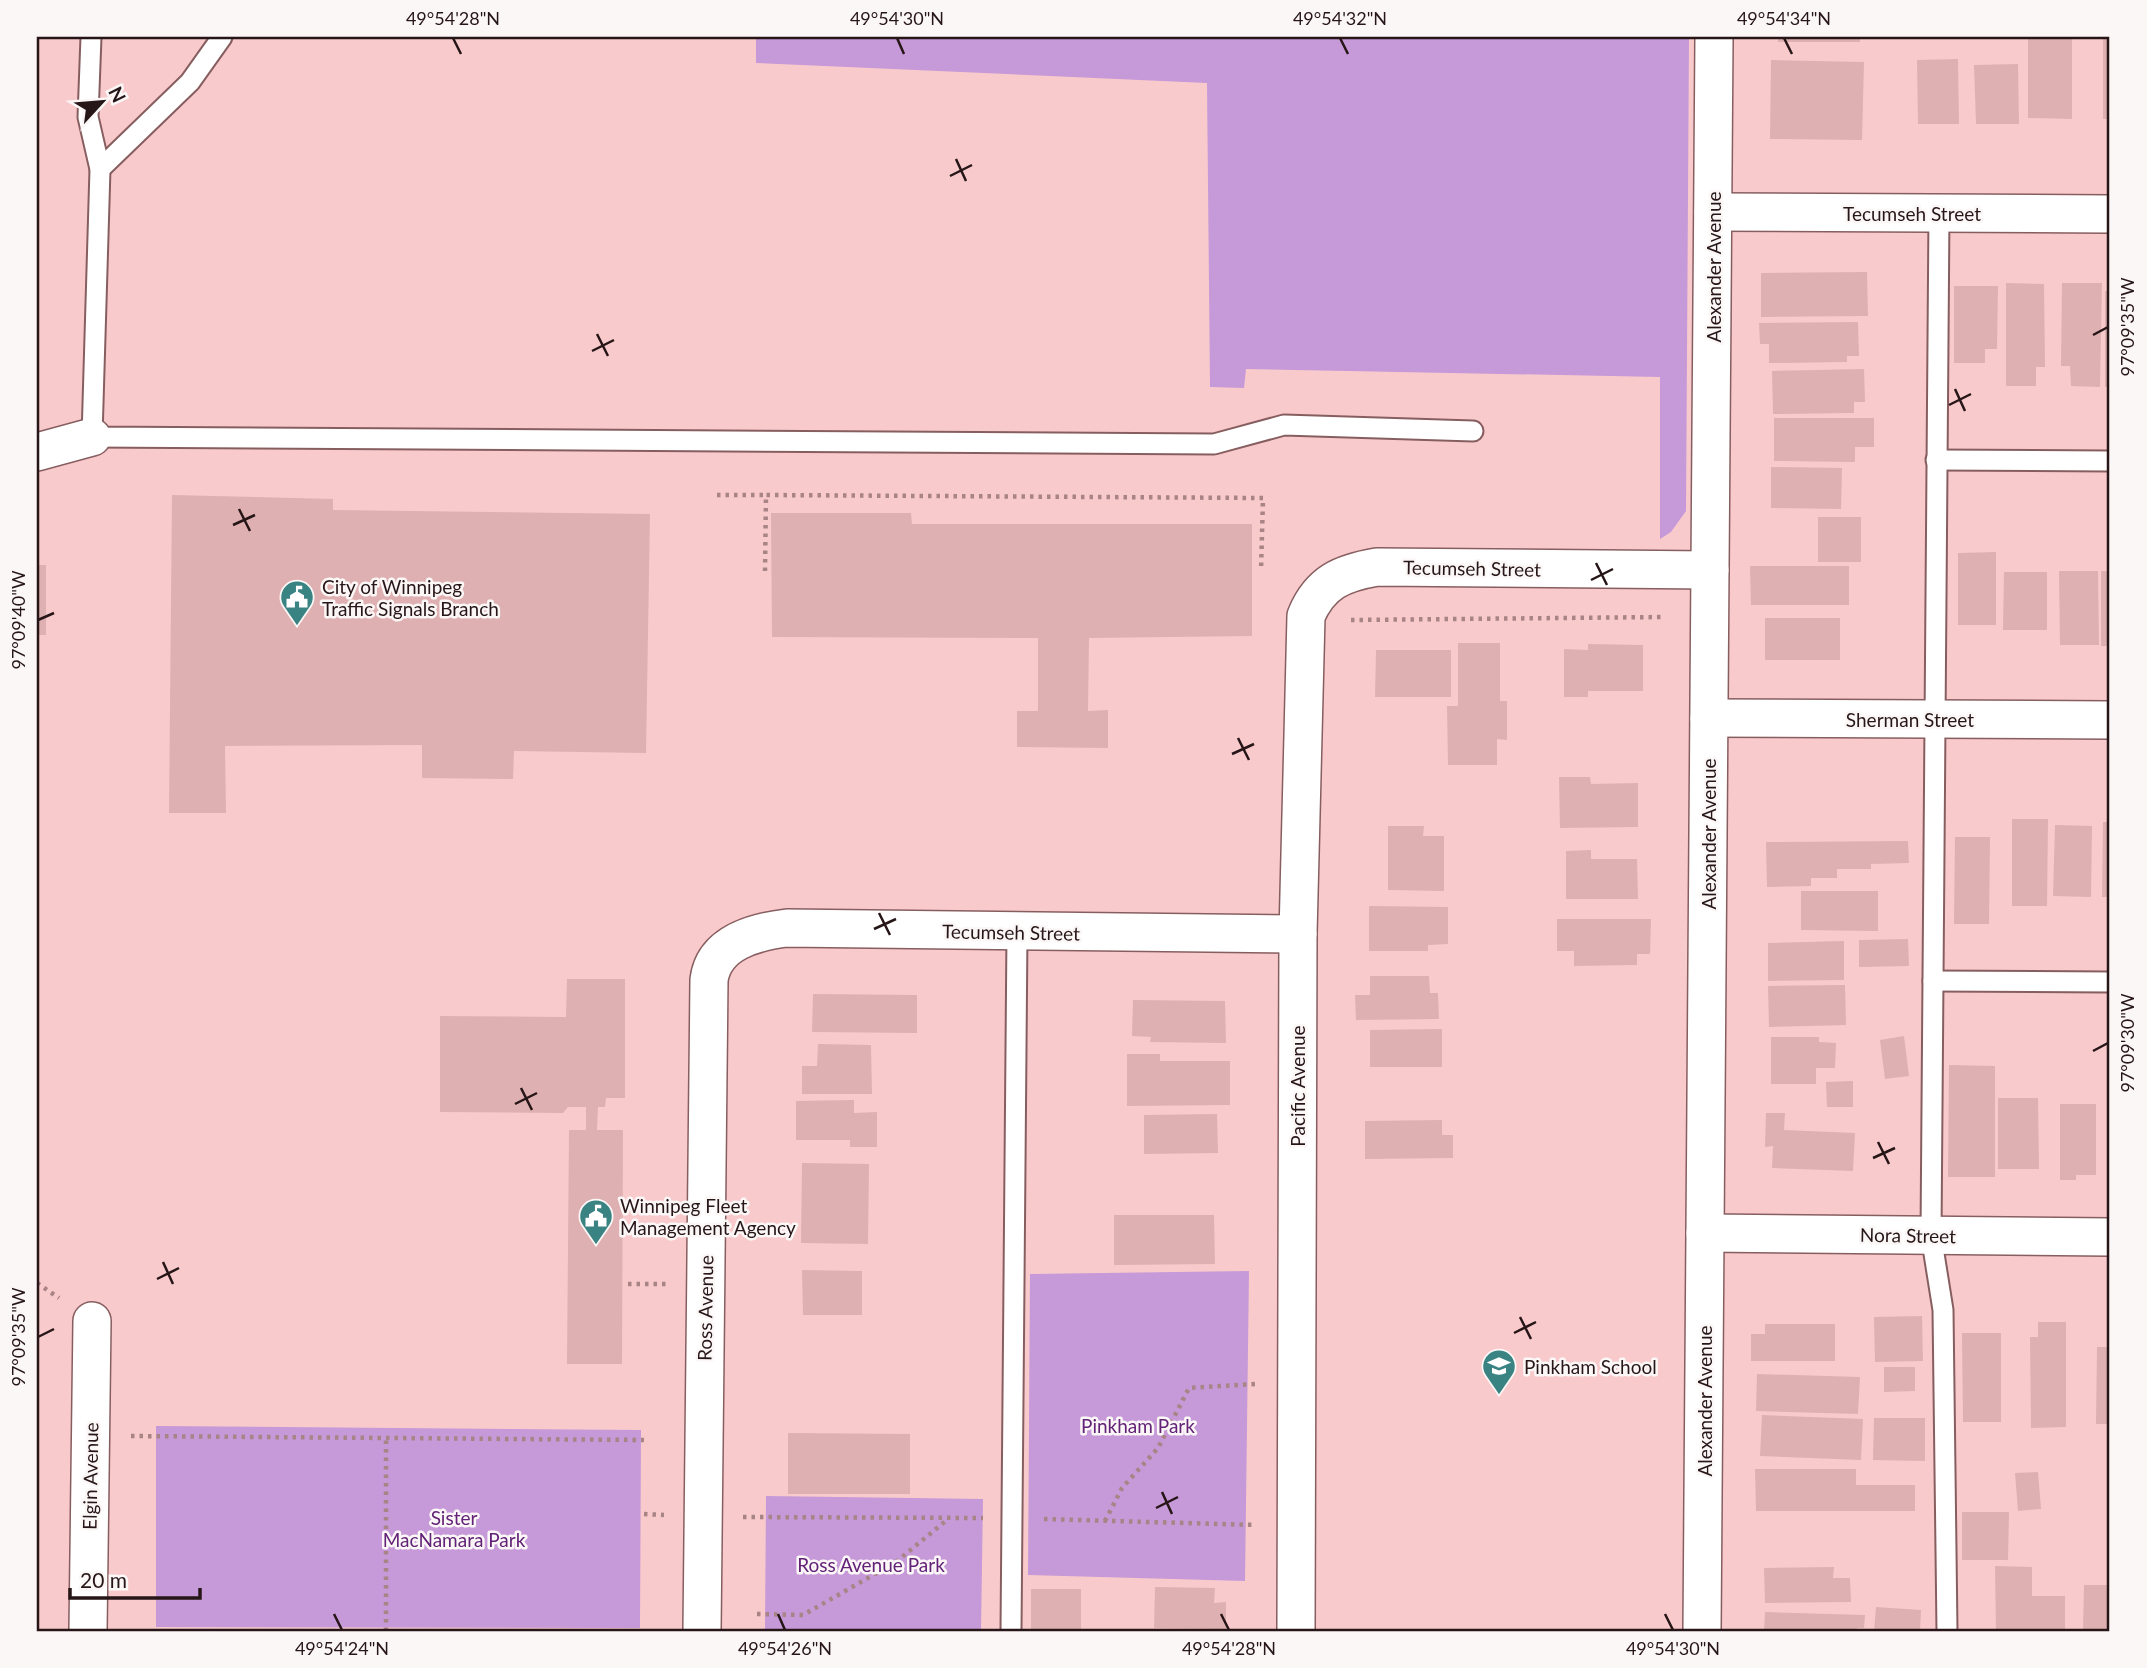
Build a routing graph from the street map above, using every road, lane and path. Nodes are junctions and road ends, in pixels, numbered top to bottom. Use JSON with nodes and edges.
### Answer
{"nodes":[{"id":1,"x":90,"y":37,"type":"edge"},
{"id":2,"x":222,"y":37,"type":"edge"},
{"id":3,"x":1714,"y":37,"type":"edge"},
{"id":4,"x":100,"y":169,"type":"junction"},
{"id":5,"x":1713,"y":212,"type":"junction"},
{"id":6,"x":1939,"y":213,"type":"junction"},
{"id":7,"x":2110,"y":214,"type":"edge"},
{"id":8,"x":1473,"y":431,"type":"dead end"},
{"id":9,"x":92,"y":437,"type":"junction"},
{"id":10,"x":37,"y":452,"type":"edge"},
{"id":11,"x":1936,"y":460,"type":"junction"},
{"id":12,"x":2110,"y":461,"type":"edge"},
{"id":13,"x":717,"y":495,"type":"dead end"},
{"id":14,"x":766,"y":495,"type":"junction"},
{"id":15,"x":1360,"y":570,"type":"joint"},
{"id":16,"x":1710,"y":570,"type":"junction"},
{"id":17,"x":765,"y":571,"type":"dead end"},
{"id":18,"x":1261,"y":571,"type":"dead end"},
{"id":19,"x":1665,"y":617,"type":"dead end"},
{"id":20,"x":1341,"y":620,"type":"dead end"},
{"id":21,"x":1709,"y":718,"type":"junction"},
{"id":22,"x":1935,"y":719,"type":"junction"},
{"id":23,"x":2110,"y":720,"type":"edge"},
{"id":24,"x":1017,"y":932,"type":"junction"},
{"id":25,"x":1298,"y":934,"type":"junction"},
{"id":26,"x":727,"y":948,"type":"joint"},
{"id":27,"x":1933,"y":981,"type":"junction"},
{"id":28,"x":2110,"y":982,"type":"edge"},
{"id":29,"x":1705,"y":1233,"type":"junction"},
{"id":30,"x":1931,"y":1235,"type":"junction"},
{"id":31,"x":2110,"y":1237,"type":"edge"},
{"id":32,"x":92,"y":1321,"type":"dead end"},
{"id":33,"x":1255,"y":1384,"type":"dead end"},
{"id":34,"x":90,"y":1435,"type":"junction"},
{"id":35,"x":386,"y":1438,"type":"junction"},
{"id":36,"x":644,"y":1440,"type":"dead end"},
{"id":37,"x":644,"y":1514,"type":"dead end"},
{"id":38,"x":703,"y":1517,"type":"junction"},
{"id":39,"x":1012,"y":1518,"type":"junction"},
{"id":40,"x":949,"y":1519,"type":"junction"},
{"id":41,"x":1105,"y":1521,"type":"junction"},
{"id":42,"x":1266,"y":1525,"type":"dead end"},
{"id":43,"x":757,"y":1614,"type":"dead end"},
{"id":44,"x":88,"y":1631,"type":"edge"},
{"id":45,"x":386,"y":1631,"type":"edge"},
{"id":46,"x":702,"y":1631,"type":"edge"},
{"id":47,"x":1011,"y":1631,"type":"edge"},
{"id":48,"x":1296,"y":1631,"type":"edge"},
{"id":49,"x":1702,"y":1631,"type":"edge"},
{"id":50,"x":1947,"y":1631,"type":"edge"}],
"edges":[{"from":1,"to":4,"type":"lane"},
{"from":2,"to":4,"type":"lane"},
{"from":3,"to":5,"type":"street","name":"Alexander Avenue"},
{"from":4,"to":9,"type":"lane"},
{"from":5,"to":6,"type":"street","name":"Tecumseh Street"},
{"from":5,"to":16,"type":"street","name":"Alexander Avenue"},
{"from":6,"to":7,"type":"street","name":"Tecumseh Street"},
{"from":6,"to":11,"type":"lane"},
{"from":8,"to":9,"type":"lane"},
{"from":9,"to":10,"type":"street"},
{"from":11,"to":12,"type":"lane"},
{"from":11,"to":22,"type":"lane"},
{"from":13,"to":14,"type":"path"},
{"from":14,"to":17,"type":"path"},
{"from":14,"to":18,"type":"path"},
{"from":15,"to":16,"type":"street","name":"Tecumseh Street"},
{"from":15,"to":25,"type":"street","name":"Pacific Avenue"},
{"from":16,"to":21,"type":"street","name":"Alexander Avenue"},
{"from":19,"to":20,"type":"path"},
{"from":21,"to":22,"type":"street","name":"Sherman Street"},
{"from":21,"to":29,"type":"street","name":"Alexander Avenue"},
{"from":22,"to":23,"type":"street","name":"Sherman Street"},
{"from":22,"to":27,"type":"lane"},
{"from":24,"to":25,"type":"street","name":"Tecumseh Street"},
{"from":24,"to":26,"type":"street","name":"Tecumseh Street"},
{"from":24,"to":39,"type":"lane"},
{"from":25,"to":48,"type":"street","name":"Pacific Avenue"},
{"from":26,"to":38,"type":"street","name":"Ross Avenue"},
{"from":27,"to":28,"type":"lane"},
{"from":27,"to":30,"type":"lane"},
{"from":29,"to":30,"type":"street","name":"Nora Street"},
{"from":29,"to":49,"type":"street","name":"Alexander Avenue"},
{"from":30,"to":31,"type":"street","name":"Nora Street"},
{"from":30,"to":50,"type":"lane"},
{"from":32,"to":34,"type":"street","name":"Elgin Avenue"},
{"from":33,"to":41,"type":"path"},
{"from":34,"to":35,"type":"path"},
{"from":34,"to":44,"type":"street","name":"Elgin Avenue"},
{"from":35,"to":36,"type":"path"},
{"from":35,"to":45,"type":"path"},
{"from":37,"to":38,"type":"path"},
{"from":38,"to":40,"type":"path"},
{"from":38,"to":46,"type":"street","name":"Ross Avenue"},
{"from":39,"to":40,"type":"path"},
{"from":39,"to":41,"type":"path"},
{"from":39,"to":47,"type":"lane"},
{"from":40,"to":43,"type":"path"},
{"from":41,"to":42,"type":"path"}]}
